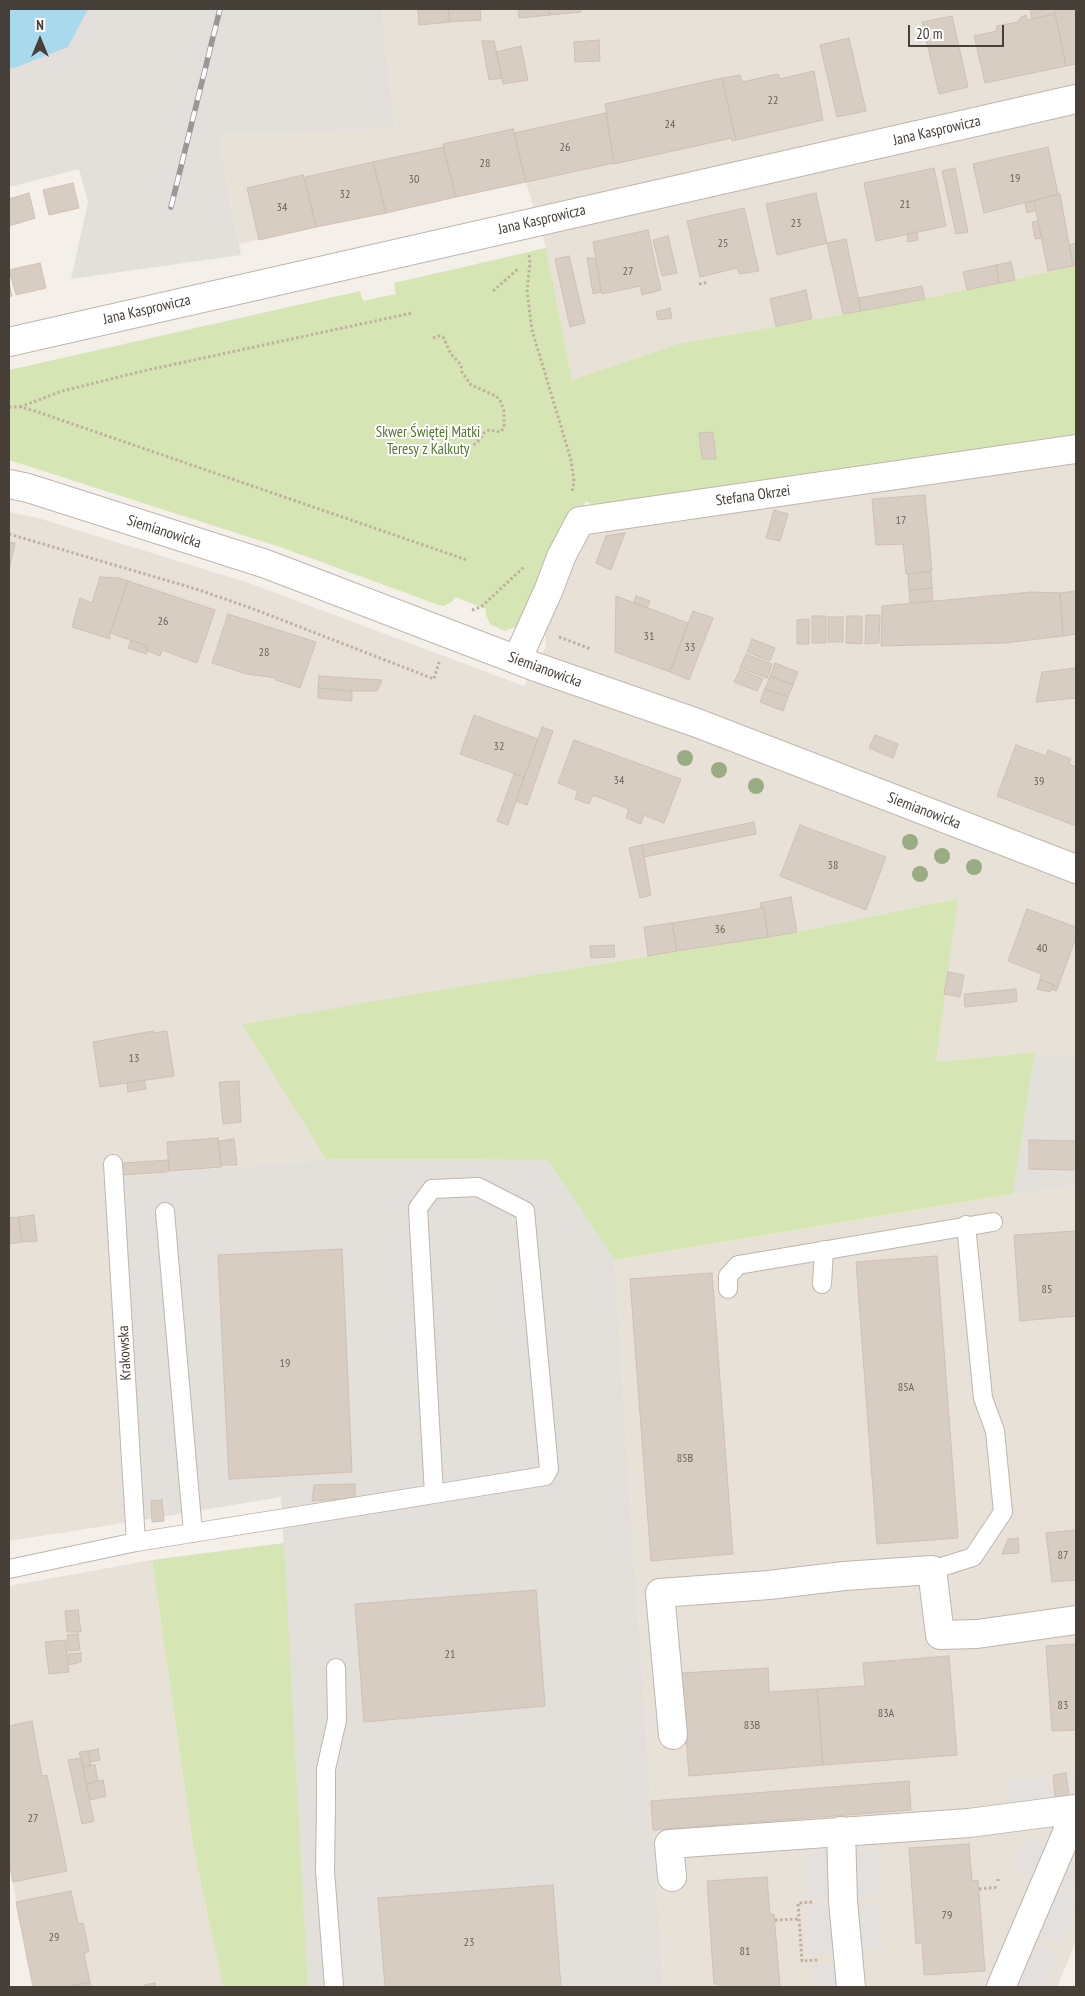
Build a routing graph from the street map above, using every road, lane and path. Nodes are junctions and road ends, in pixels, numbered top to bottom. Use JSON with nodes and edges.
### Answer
{"nodes":[{"id":1,"x":1076,"y":99,"type":"edge"},
{"id":2,"x":528,"y":253,"type":"dead end"},
{"id":3,"x":520,"y":268,"type":"dead end"},
{"id":4,"x":708,"y":282,"type":"dead end"},
{"id":5,"x":699,"y":284,"type":"dead end"},
{"id":6,"x":493,"y":291,"type":"dead end"},
{"id":7,"x":412,"y":313,"type":"dead end"},
{"id":8,"x":433,"y":338,"type":"dead end"},
{"id":9,"x":9,"y":342,"type":"edge"},
{"id":10,"x":9,"y":407,"type":"edge"},
{"id":11,"x":20,"y":407,"type":"junction"},
{"id":12,"x":1076,"y":448,"type":"edge"},
{"id":13,"x":467,"y":452,"type":"dead end"},
{"id":14,"x":9,"y":484,"type":"edge"},
{"id":15,"x":572,"y":495,"type":"dead end"},
{"id":16,"x":10,"y":534,"type":"edge"},
{"id":17,"x":467,"y":560,"type":"dead end"},
{"id":18,"x":530,"y":562,"type":"dead end"},
{"id":19,"x":481,"y":607,"type":"dead end"},
{"id":20,"x":552,"y":634,"type":"dead end"},
{"id":21,"x":592,"y":649,"type":"dead end"},
{"id":22,"x":517,"y":660,"type":"junction"},
{"id":23,"x":436,"y":672,"type":"dead end"},
{"id":24,"x":1076,"y":869,"type":"edge"},
{"id":25,"x":113,"y":1164,"type":"dead end"},
{"id":26,"x":165,"y":1212,"type":"dead end"},
{"id":27,"x":993,"y":1222,"type":"dead end"},
{"id":28,"x":966,"y":1225,"type":"junction"},
{"id":29,"x":824,"y":1250,"type":"junction"},
{"id":30,"x":822,"y":1284,"type":"dead end"},
{"id":31,"x":728,"y":1289,"type":"dead end"},
{"id":32,"x":434,"y":1494,"type":"junction"},
{"id":33,"x":193,"y":1533,"type":"junction"},
{"id":34,"x":136,"y":1542,"type":"junction"},
{"id":35,"x":9,"y":1569,"type":"edge"},
{"id":36,"x":932,"y":1570,"type":"junction"},
{"id":37,"x":1076,"y":1620,"type":"edge"},
{"id":38,"x":336,"y":1668,"type":"dead end"},
{"id":39,"x":673,"y":1734,"type":"dead end"},
{"id":40,"x":1075,"y":1810,"type":"edge"},
{"id":41,"x":840,"y":1831,"type":"junction"},
{"id":42,"x":672,"y":1877,"type":"dead end"},
{"id":43,"x":979,"y":1888,"type":"dead end"},
{"id":44,"x":999,"y":1888,"type":"dead end"},
{"id":45,"x":798,"y":1912,"type":"dead end"},
{"id":46,"x":798,"y":1919,"type":"junction"},
{"id":47,"x":775,"y":1920,"type":"dead end"},
{"id":48,"x":825,"y":1959,"type":"dead end"},
{"id":49,"x":334,"y":1987,"type":"edge"},
{"id":50,"x":851,"y":1987,"type":"edge"},
{"id":51,"x":1001,"y":1987,"type":"edge"}],
"edges":[{"from":1,"to":9,"type":"street","name":"Jana Kasprowicza"},
{"from":2,"to":15,"type":"path"},
{"from":3,"to":6,"type":"path"},
{"from":4,"to":5,"type":"path"},
{"from":7,"to":11,"type":"path"},
{"from":8,"to":13,"type":"path"},
{"from":10,"to":11,"type":"path"},
{"from":11,"to":17,"type":"path"},
{"from":12,"to":22,"type":"street","name":"Stefana Okrzei"},
{"from":14,"to":22,"type":"street","name":"Siemianowicka"},
{"from":16,"to":23,"type":"path"},
{"from":18,"to":19,"type":"path"},
{"from":20,"to":21,"type":"path"},
{"from":22,"to":24,"type":"street","name":"Siemianowicka"},
{"from":25,"to":34,"type":"lane","name":"Krakowska"},
{"from":26,"to":33,"type":"lane"},
{"from":27,"to":28,"type":"lane"},
{"from":28,"to":29,"type":"lane"},
{"from":28,"to":36,"type":"lane"},
{"from":29,"to":30,"type":"lane"},
{"from":29,"to":31,"type":"lane"},
{"from":32,"to":32,"type":"lane"},
{"from":32,"to":33,"type":"lane"},
{"from":33,"to":34,"type":"lane"},
{"from":34,"to":35,"type":"lane"},
{"from":36,"to":37,"type":"street"},
{"from":36,"to":39,"type":"street"},
{"from":38,"to":49,"type":"lane"},
{"from":40,"to":41,"type":"street"},
{"from":40,"to":51,"type":"street"},
{"from":41,"to":42,"type":"street"},
{"from":41,"to":50,"type":"street"},
{"from":43,"to":44,"type":"path"},
{"from":45,"to":46,"type":"path"},
{"from":46,"to":47,"type":"path"},
{"from":46,"to":48,"type":"path"}]}
